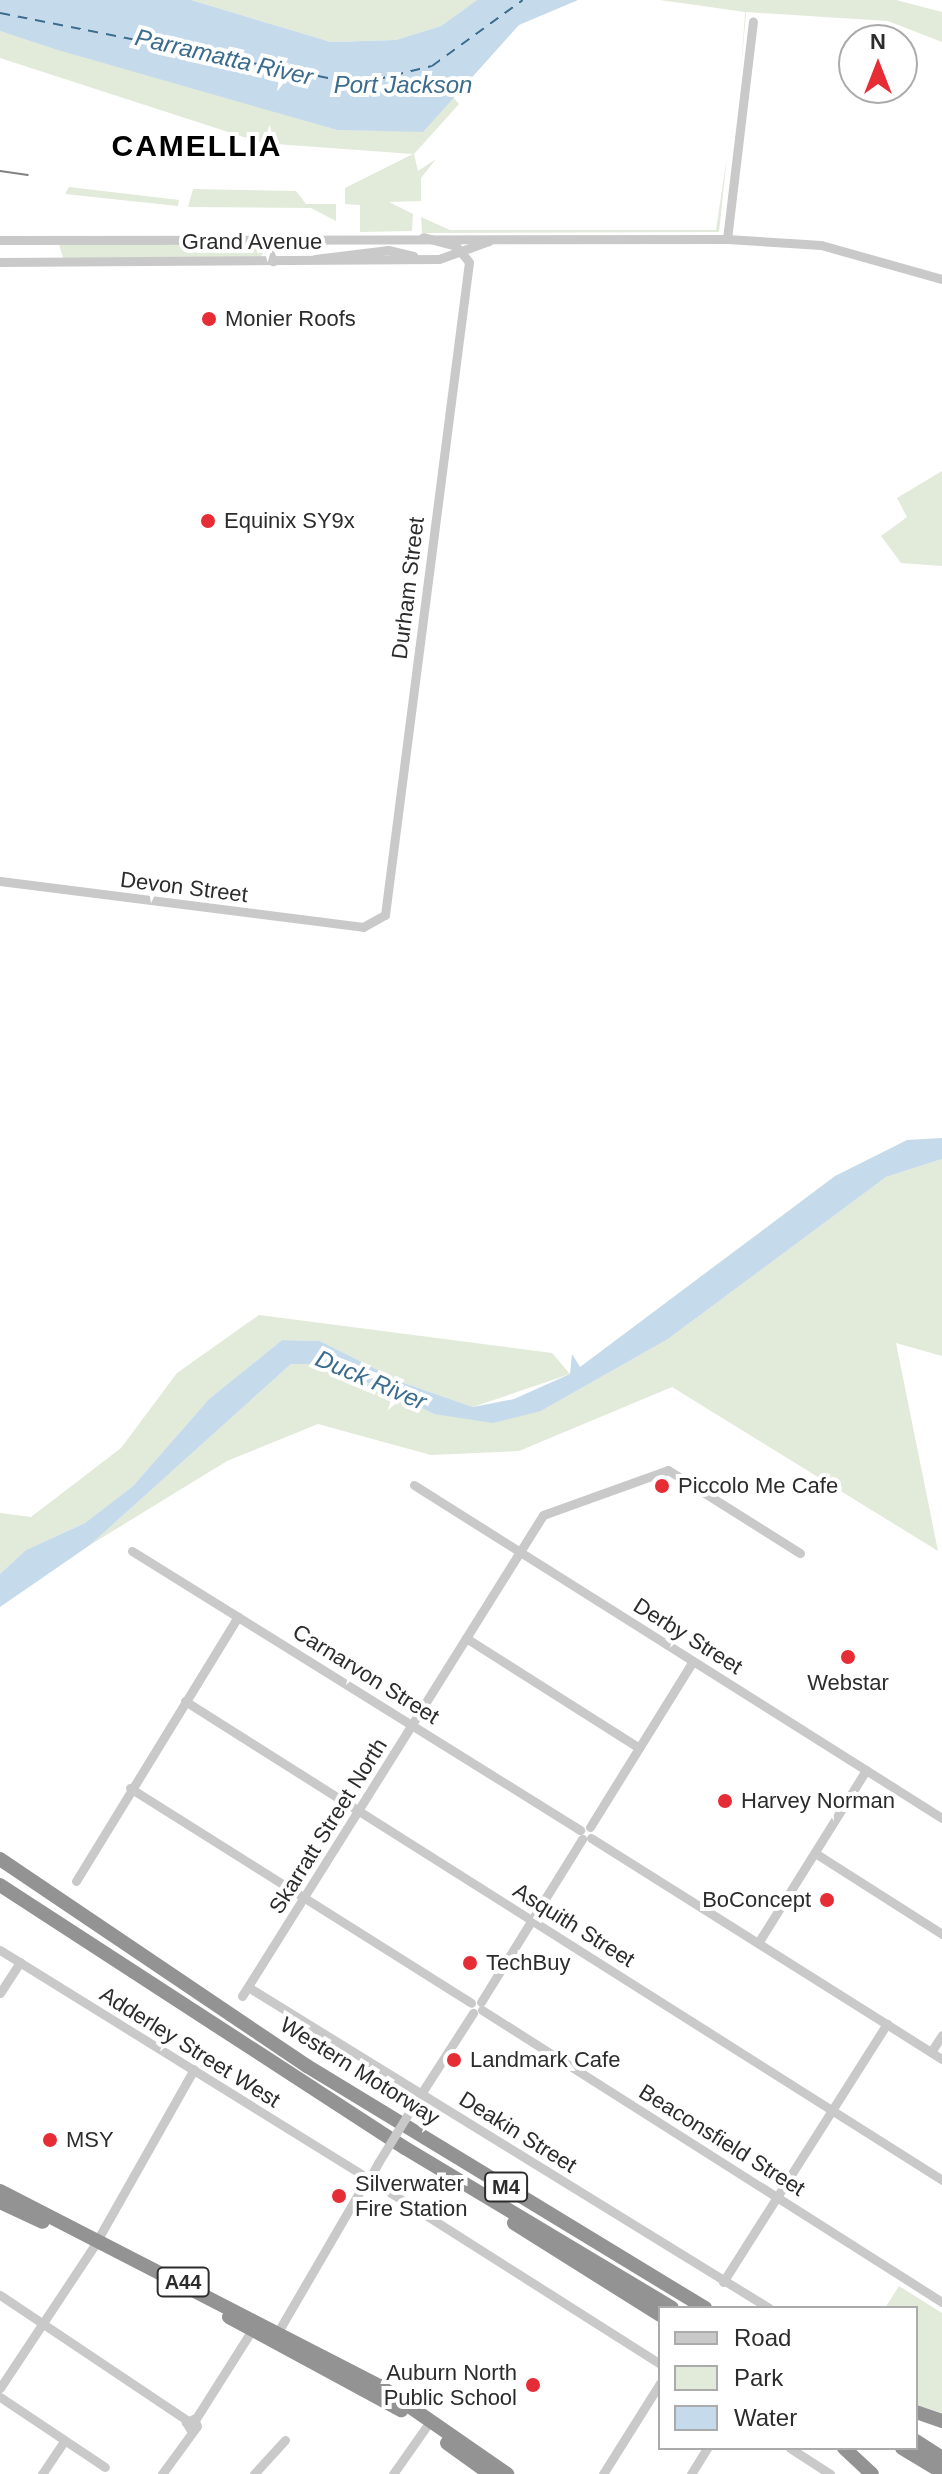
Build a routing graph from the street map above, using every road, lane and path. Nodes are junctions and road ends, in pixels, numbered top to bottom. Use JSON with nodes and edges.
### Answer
{"nodes":[{"id":1,"x":753,"y":22,"type":"dead end"},
{"id":2,"x":420,"y":237,"type":"junction"},
{"id":3,"x":364,"y":238,"type":"junction"},
{"id":4,"x":51,"y":239,"type":"junction"},
{"id":5,"x":264,"y":239,"type":"junction"},
{"id":6,"x":303,"y":239,"type":"junction"},
{"id":7,"x":500,"y":239,"type":"junction"},
{"id":8,"x":727,"y":239,"type":"junction"},
{"id":9,"x":0,"y":240,"type":"edge"},
{"id":10,"x":479,"y":244,"type":"junction"},
{"id":11,"x":463,"y":251,"type":"junction"},
{"id":12,"x":365,"y":257,"type":"junction"},
{"id":13,"x":422,"y":259,"type":"junction"},
{"id":14,"x":439,"y":259,"type":"junction"},
{"id":15,"x":50,"y":261,"type":"junction"},
{"id":16,"x":273,"y":261,"type":"junction"},
{"id":17,"x":306,"y":261,"type":"junction"},
{"id":18,"x":0,"y":262,"type":"edge"},
{"id":19,"x":467,"y":270,"type":"junction"},
{"id":20,"x":942,"y":279,"type":"edge"},
{"id":21,"x":0,"y":881,"type":"edge"},
{"id":22,"x":363,"y":927,"type":"joint"},
{"id":23,"x":414,"y":1485,"type":"dead end"},
{"id":24,"x":132,"y":1551,"type":"dead end"},
{"id":25,"x":520,"y":1552,"type":"junction"},
{"id":26,"x":800,"y":1553,"type":"dead end"},
{"id":27,"x":238,"y":1617,"type":"junction"},
{"id":28,"x":466,"y":1638,"type":"junction"},
{"id":29,"x":693,"y":1661,"type":"junction"},
{"id":30,"x":185,"y":1701,"type":"junction"},
{"id":31,"x":413,"y":1723,"type":"junction"},
{"id":32,"x":639,"y":1748,"type":"junction"},
{"id":33,"x":866,"y":1770,"type":"junction"},
{"id":34,"x":130,"y":1788,"type":"junction"},
{"id":35,"x":358,"y":1811,"type":"junction"},
{"id":36,"x":942,"y":1818,"type":"edge"},
{"id":37,"x":586,"y":1833,"type":"junction"},
{"id":38,"x":815,"y":1853,"type":"junction"},
{"id":39,"x":0,"y":1859,"type":"edge"},
{"id":40,"x":76,"y":1881,"type":"dead end"},
{"id":41,"x":0,"y":1885,"type":"edge"},
{"id":42,"x":304,"y":1897,"type":"junction"},
{"id":43,"x":531,"y":1919,"type":"junction"},
{"id":44,"x":942,"y":1934,"type":"edge"},
{"id":45,"x":758,"y":1943,"type":"junction"},
{"id":46,"x":0,"y":1950,"type":"edge"},
{"id":47,"x":20,"y":1962,"type":"junction"},
{"id":48,"x":245,"y":1991,"type":"joint"},
{"id":49,"x":0,"y":1993,"type":"edge"},
{"id":50,"x":477,"y":2007,"type":"junction"},
{"id":51,"x":887,"y":2024,"type":"junction"},
{"id":52,"x":942,"y":2035,"type":"edge"},
{"id":53,"x":931,"y":2052,"type":"junction"},
{"id":54,"x":942,"y":2059,"type":"edge"},
{"id":55,"x":194,"y":2069,"type":"junction"},
{"id":56,"x":419,"y":2097,"type":"junction"},
{"id":57,"x":832,"y":2111,"type":"junction"},
{"id":58,"x":405,"y":2148,"type":"junction"},
{"id":59,"x":367,"y":2179,"type":"junction"},
{"id":60,"x":942,"y":2180,"type":"edge"},
{"id":61,"x":0,"y":2191,"type":"edge"},
{"id":62,"x":779,"y":2196,"type":"junction"},
{"id":63,"x":0,"y":2202,"type":"edge"},
{"id":64,"x":96,"y":2242,"type":"junction"},
{"id":65,"x":723,"y":2282,"type":"junction"},
{"id":66,"x":0,"y":2295,"type":"edge"},
{"id":67,"x":942,"y":2302,"type":"edge"},
{"id":68,"x":669,"y":2306,"type":"edge"},
{"id":69,"x":702,"y":2306,"type":"edge"},
{"id":70,"x":765,"y":2306,"type":"edge"},
{"id":71,"x":658,"y":2314,"type":"edge"},
{"id":72,"x":43,"y":2324,"type":"junction"},
{"id":73,"x":252,"y":2330,"type":"junction"},
{"id":74,"x":275,"y":2336,"type":"junction"},
{"id":75,"x":658,"y":2363,"type":"edge"},
{"id":76,"x":658,"y":2386,"type":"edge"},
{"id":77,"x":0,"y":2388,"type":"edge"},
{"id":78,"x":0,"y":2397,"type":"edge"},
{"id":79,"x":918,"y":2413,"type":"edge"},
{"id":80,"x":942,"y":2421,"type":"edge"},
{"id":81,"x":191,"y":2423,"type":"junction"},
{"id":82,"x":428,"y":2424,"type":"junction"},
{"id":83,"x":285,"y":2440,"type":"dead end"},
{"id":84,"x":64,"y":2441,"type":"junction"},
{"id":85,"x":918,"y":2442,"type":"edge"},
{"id":86,"x":706,"y":2450,"type":"edge"},
{"id":87,"x":793,"y":2450,"type":"edge"},
{"id":88,"x":846,"y":2450,"type":"edge"},
{"id":89,"x":905,"y":2450,"type":"edge"},
{"id":90,"x":942,"y":2458,"type":"edge"},
{"id":91,"x":105,"y":2467,"type":"dead end"},
{"id":92,"x":942,"y":2472,"type":"edge"},
{"id":93,"x":42,"y":2474,"type":"edge"},
{"id":94,"x":162,"y":2474,"type":"edge"},
{"id":95,"x":254,"y":2474,"type":"edge"},
{"id":96,"x":393,"y":2474,"type":"edge"},
{"id":97,"x":490,"y":2474,"type":"edge"},
{"id":98,"x":507,"y":2474,"type":"edge"},
{"id":99,"x":603,"y":2474,"type":"edge"},
{"id":100,"x":691,"y":2474,"type":"edge"},
{"id":101,"x":830,"y":2474,"type":"edge"},
{"id":102,"x":872,"y":2474,"type":"edge"}],
"edges":[{"from":1,"to":8,"type":"street"},
{"from":2,"to":3,"type":"street","name":"Grand Avenue"},
{"from":2,"to":7,"type":"street","name":"Grand Avenue"},
{"from":2,"to":11,"type":"street"},
{"from":2,"to":13,"type":"street"},
{"from":3,"to":6,"type":"street","name":"Grand Avenue"},
{"from":3,"to":12,"type":"street"},
{"from":4,"to":5,"type":"street","name":"Grand Avenue"},
{"from":4,"to":9,"type":"street","name":"Grand Avenue"},
{"from":4,"to":15,"type":"street"},
{"from":5,"to":6,"type":"street","name":"Grand Avenue"},
{"from":5,"to":16,"type":"street"},
{"from":6,"to":17,"type":"street"},
{"from":7,"to":8,"type":"street","name":"Grand Avenue"},
{"from":7,"to":10,"type":"street","name":"Grand Avenue"},
{"from":8,"to":20,"type":"street","name":"Grand Avenue"},
{"from":10,"to":11,"type":"street","name":"Grand Avenue"},
{"from":10,"to":19,"type":"street"},
{"from":11,"to":14,"type":"street","name":"Grand Avenue"},
{"from":11,"to":19,"type":"street"},
{"from":12,"to":13,"type":"street","name":"Grand Avenue"},
{"from":12,"to":17,"type":"street","name":"Grand Avenue"},
{"from":13,"to":14,"type":"street","name":"Grand Avenue"},
{"from":14,"to":19,"type":"street"},
{"from":15,"to":16,"type":"street","name":"Grand Avenue"},
{"from":15,"to":18,"type":"street","name":"Grand Avenue"},
{"from":16,"to":17,"type":"street","name":"Grand Avenue"},
{"from":19,"to":22,"type":"street","name":"Durham Street"},
{"from":21,"to":22,"type":"street","name":"Devon Street"},
{"from":23,"to":25,"type":"street","name":"Derby Street"},
{"from":24,"to":27,"type":"street","name":"Carnarvon Street"},
{"from":25,"to":26,"type":"street","name":"Skarratt Street North"},
{"from":25,"to":28,"type":"street","name":"Skarratt Street North"},
{"from":25,"to":29,"type":"street","name":"Derby Street"},
{"from":27,"to":30,"type":"street"},
{"from":27,"to":31,"type":"street","name":"Carnarvon Street"},
{"from":28,"to":31,"type":"street","name":"Skarratt Street North"},
{"from":28,"to":32,"type":"street"},
{"from":29,"to":32,"type":"street"},
{"from":29,"to":33,"type":"street","name":"Derby Street"},
{"from":30,"to":34,"type":"street"},
{"from":30,"to":35,"type":"street","name":"Asquith Street"},
{"from":31,"to":35,"type":"street","name":"Skarratt Street North"},
{"from":31,"to":37,"type":"street","name":"Carnarvon Street"},
{"from":32,"to":37,"type":"street"},
{"from":33,"to":36,"type":"street","name":"Derby Street"},
{"from":33,"to":38,"type":"street"},
{"from":34,"to":40,"type":"street"},
{"from":34,"to":42,"type":"street","name":"Beaconsfield Street"},
{"from":35,"to":42,"type":"street","name":"Skarratt Street North"},
{"from":35,"to":43,"type":"street","name":"Asquith Street"},
{"from":37,"to":43,"type":"street"},
{"from":37,"to":45,"type":"street","name":"Carnarvon Street"},
{"from":38,"to":44,"type":"street"},
{"from":38,"to":45,"type":"street"},
{"from":39,"to":69,"type":"highway","name":"Western Motorway","number":"M4"},
{"from":41,"to":58,"type":"highway","name":"Western Motorway","number":"M4"},
{"from":42,"to":48,"type":"street","name":"Skarratt Street North"},
{"from":42,"to":50,"type":"street","name":"Beaconsfield Street"},
{"from":43,"to":50,"type":"street"},
{"from":43,"to":57,"type":"street","name":"Asquith Street"},
{"from":45,"to":51,"type":"street","name":"Carnarvon Street"},
{"from":46,"to":47,"type":"street","name":"Adderley Street West"},
{"from":47,"to":49,"type":"street"},
{"from":47,"to":55,"type":"street","name":"Adderley Street West"},
{"from":48,"to":56,"type":"street","name":"Deakin Street"},
{"from":50,"to":56,"type":"street"},
{"from":50,"to":62,"type":"street","name":"Beaconsfield Street"},
{"from":51,"to":53,"type":"street","name":"Carnarvon Street"},
{"from":51,"to":57,"type":"street"},
{"from":52,"to":53,"type":"street"},
{"from":53,"to":54,"type":"street","name":"Carnarvon Street"},
{"from":55,"to":59,"type":"street","name":"Adderley Street West"},
{"from":55,"to":64,"type":"street"},
{"from":56,"to":59,"type":"street","bridge":true},
{"from":56,"to":65,"type":"street","name":"Deakin Street"},
{"from":57,"to":60,"type":"street","name":"Asquith Street"},
{"from":57,"to":62,"type":"street"},
{"from":58,"to":68,"type":"highway","name":"Western Motorway","number":"M4"},
{"from":58,"to":71,"type":"highway","number":"M4"},
{"from":59,"to":74,"type":"street"},
{"from":59,"to":75,"type":"street","name":"Adderley Street West"},
{"from":61,"to":64,"type":"highway","number":"A44"},
{"from":62,"to":65,"type":"street"},
{"from":62,"to":67,"type":"street","name":"Beaconsfield Street"},
{"from":63,"to":64,"type":"highway","number":"A44"},
{"from":64,"to":72,"type":"street"},
{"from":64,"to":73,"type":"highway","number":"A44"},
{"from":64,"to":74,"type":"highway","number":"A44"},
{"from":65,"to":70,"type":"street","name":"Deakin Street"},
{"from":66,"to":72,"type":"street"},
{"from":72,"to":77,"type":"street"},
{"from":72,"to":81,"type":"street"},
{"from":73,"to":74,"type":"highway","number":"A44"},
{"from":73,"to":81,"type":"street"},
{"from":74,"to":82,"type":"highway","number":"A44"},
{"from":76,"to":99,"type":"street"},
{"from":78,"to":84,"type":"street"},
{"from":79,"to":80,"type":"highway"},
{"from":81,"to":94,"type":"street"},
{"from":82,"to":96,"type":"street"},
{"from":82,"to":97,"type":"highway","number":"A44"},
{"from":82,"to":98,"type":"highway","number":"A44"},
{"from":83,"to":95,"type":"street"},
{"from":84,"to":91,"type":"street"},
{"from":84,"to":93,"type":"street"},
{"from":85,"to":90,"type":"highway"},
{"from":86,"to":100,"type":"street"},
{"from":87,"to":101,"type":"street"},
{"from":88,"to":102,"type":"highway"},
{"from":89,"to":92,"type":"highway"}]}
